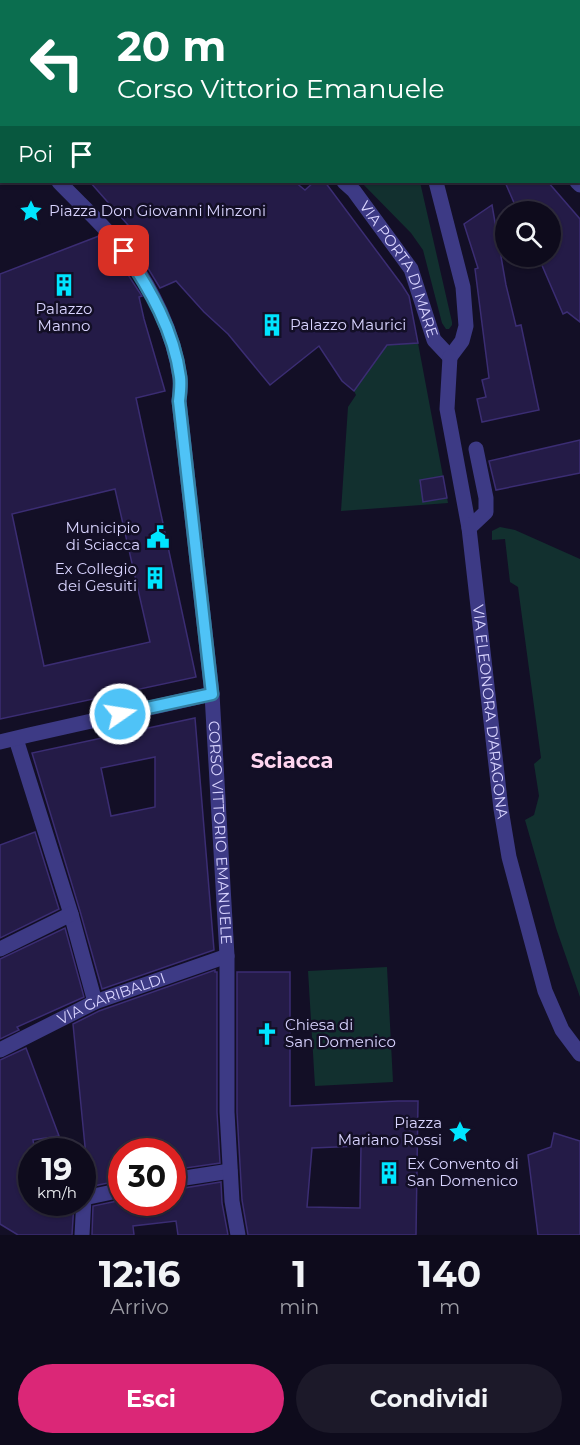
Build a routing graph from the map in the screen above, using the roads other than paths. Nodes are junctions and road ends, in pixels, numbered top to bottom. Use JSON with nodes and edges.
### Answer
{"nodes":[{"id":1,"x":60,"y":183,"type":"edge"},
{"id":2,"x":345,"y":183,"type":"edge"},
{"id":3,"x":436,"y":183,"type":"edge"},
{"id":4,"x":450,"y":357,"type":"junction"},
{"id":5,"x":476,"y":449,"type":"dead end"},
{"id":6,"x":469,"y":528,"type":"junction"},
{"id":7,"x":212,"y":694,"type":"junction"},
{"id":8,"x":16,"y":739,"type":"junction"},
{"id":9,"x":0,"y":742,"type":"edge"},
{"id":10,"x":71,"y":914,"type":"junction"},
{"id":11,"x":0,"y":949,"type":"edge"},
{"id":12,"x":227,"y":956,"type":"junction"},
{"id":13,"x":95,"y":1002,"type":"junction"},
{"id":14,"x":0,"y":1050,"type":"edge"},
{"id":15,"x":580,"y":1054,"type":"edge"},
{"id":16,"x":230,"y":1171,"type":"junction"},
{"id":17,"x":186,"y":1178,"type":"edge"},
{"id":18,"x":83,"y":1216,"type":"edge"},
{"id":19,"x":82,"y":1235,"type":"edge"},
{"id":20,"x":238,"y":1235,"type":"edge"}],
"edges":[{"from":1,"to":7,"type":"street","name":"CORSO VITTORIO EMANUELE"},
{"from":2,"to":4,"type":"street","name":"VIA PORTA DI MARE"},
{"from":3,"to":4,"type":"street","name":"VIA PORTA DI MARE"},
{"from":4,"to":6,"type":"street","name":"VIA ELEONORA D'ARAGONA"},
{"from":5,"to":6,"type":"street"},
{"from":6,"to":15,"type":"street","name":"VIA ELEONORA D'ARAGONA"},
{"from":7,"to":8,"type":"street"},
{"from":7,"to":12,"type":"street","name":"CORSO VITTORIO EMANUELE"},
{"from":8,"to":9,"type":"street"},
{"from":8,"to":10,"type":"street"},
{"from":10,"to":11,"type":"street"},
{"from":10,"to":13,"type":"street"},
{"from":12,"to":13,"type":"street","name":"VIA GARIBALDI"},
{"from":12,"to":16,"type":"street","name":"CORSO VITTORIO EMANUELE"},
{"from":13,"to":14,"type":"street","name":"VIA GARIBALDI"},
{"from":16,"to":17,"type":"street"},
{"from":16,"to":20,"type":"street","name":"CORSO VITTORIO EMANUELE"},
{"from":18,"to":19,"type":"street"}]}
